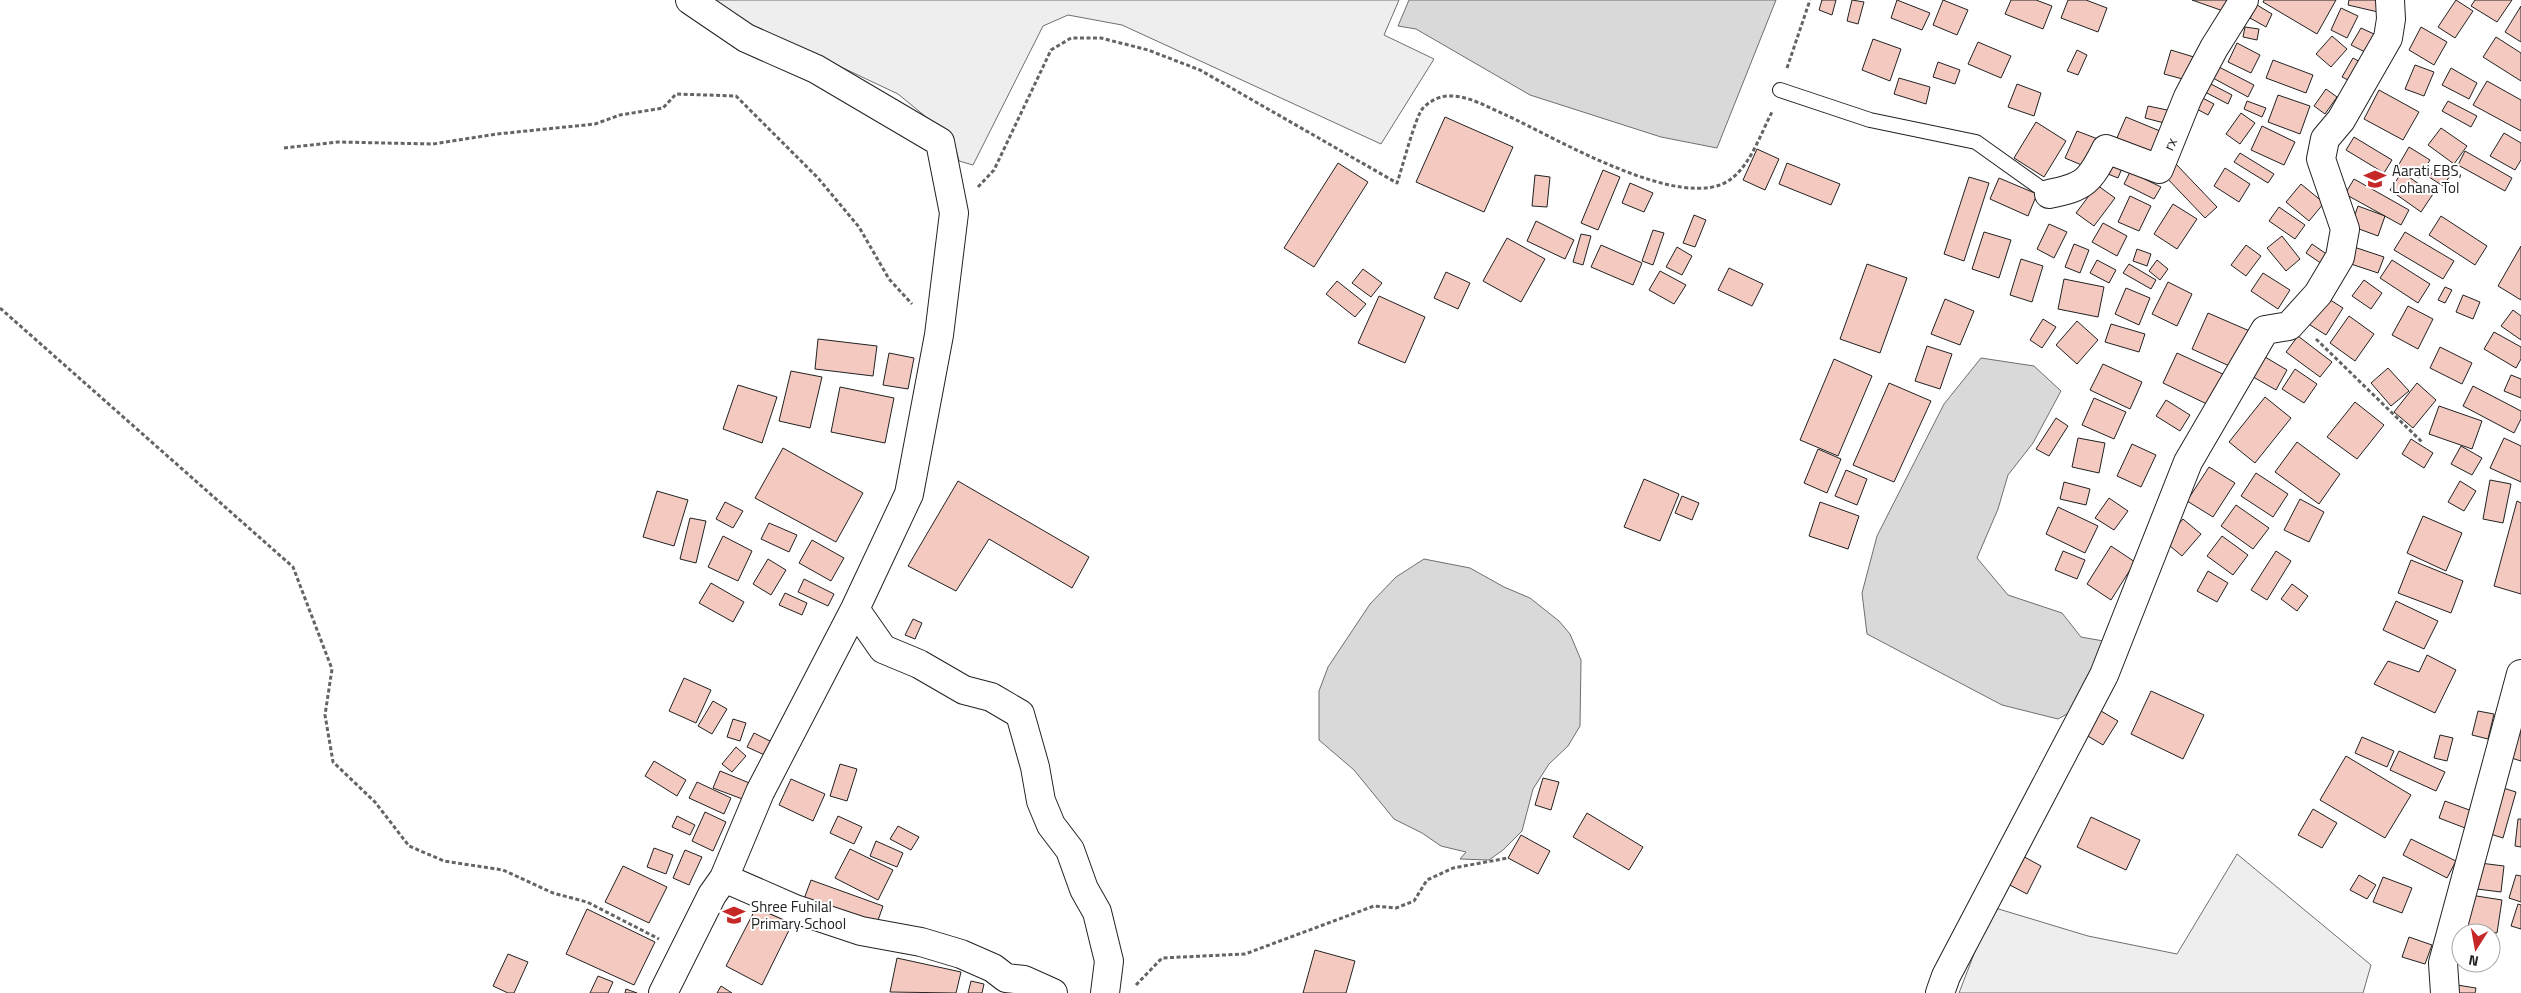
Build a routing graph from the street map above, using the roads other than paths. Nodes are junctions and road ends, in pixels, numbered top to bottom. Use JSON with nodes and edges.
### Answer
{"nodes":[{"id":1,"x":690,"y":0,"type":"edge"},
{"id":2,"x":2244,"y":0,"type":"edge"},
{"id":3,"x":2390,"y":0,"type":"edge"},
{"id":4,"x":1780,"y":90,"type":"road end"},
{"id":5,"x":2049,"y":194,"type":"joint"},
{"id":6,"x":855,"y":609,"type":"junction"},
{"id":7,"x":2521,"y":674,"type":"edge"},
{"id":8,"x":724,"y":878,"type":"junction"},
{"id":9,"x":1002,"y":985,"type":"edge"},
{"id":10,"x":663,"y":993,"type":"edge"},
{"id":11,"x":1053,"y":993,"type":"edge"},
{"id":12,"x":1105,"y":993,"type":"edge"},
{"id":13,"x":1940,"y":993,"type":"edge"},
{"id":14,"x":2444,"y":993,"type":"edge"}],
"edges":[{"from":1,"to":6,"type":"street"},
{"from":2,"to":5,"type":"street","name":"rx"},
{"from":3,"to":13,"type":"street"},
{"from":4,"to":5,"type":"lane"},
{"from":6,"to":8,"type":"street"},
{"from":6,"to":12,"type":"street"},
{"from":7,"to":14,"type":"street"},
{"from":8,"to":9,"type":"street"},
{"from":8,"to":10,"type":"street"},
{"from":9,"to":11,"type":"street"}]}
